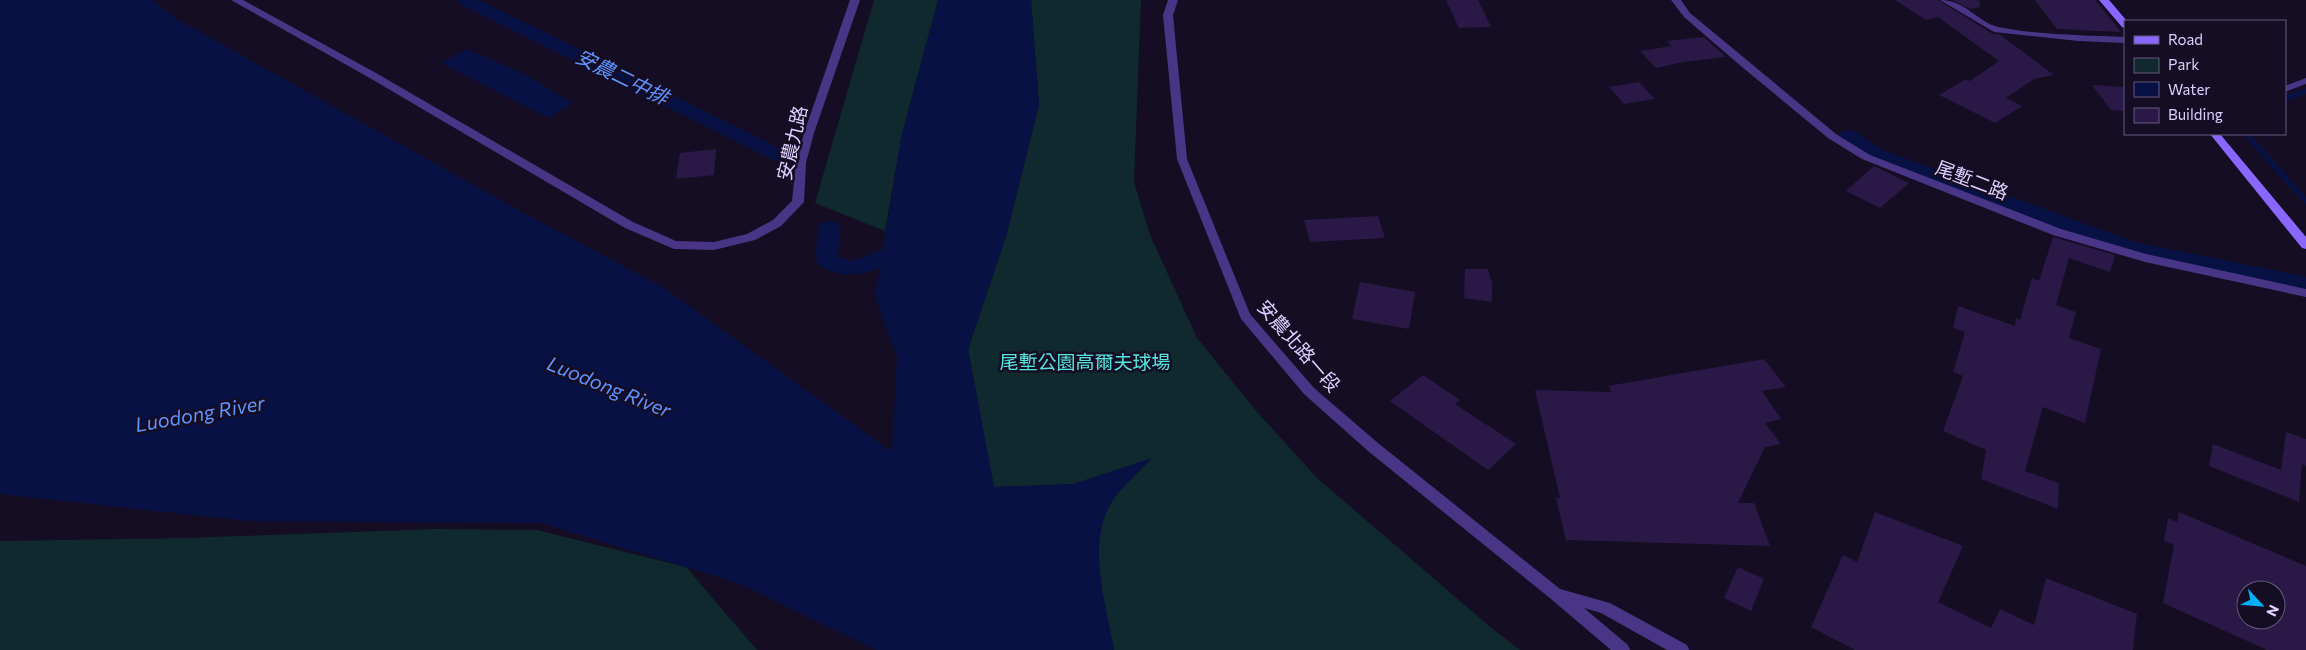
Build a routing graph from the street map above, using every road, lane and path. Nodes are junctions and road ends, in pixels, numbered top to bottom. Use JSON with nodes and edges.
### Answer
{"nodes":[{"id":1,"x":236,"y":0,"type":"edge"},
{"id":2,"x":855,"y":0,"type":"edge"},
{"id":3,"x":1173,"y":0,"type":"edge"},
{"id":4,"x":1676,"y":0,"type":"edge"},
{"id":5,"x":1945,"y":0,"type":"edge"},
{"id":6,"x":2104,"y":0,"type":"edge"},
{"id":7,"x":2124,"y":24,"type":"edge"},
{"id":8,"x":2124,"y":40,"type":"edge"},
{"id":9,"x":2306,"y":81,"type":"edge"},
{"id":10,"x":2286,"y":88,"type":"edge"},
{"id":11,"x":2216,"y":135,"type":"edge"},
{"id":12,"x":2306,"y":246,"type":"edge"},
{"id":13,"x":2306,"y":293,"type":"edge"},
{"id":14,"x":1556,"y":594,"type":"junction"},
{"id":15,"x":1622,"y":650,"type":"edge"},
{"id":16,"x":1681,"y":650,"type":"edge"}],
"edges":[{"from":1,"to":2,"type":"street","name":"安農九路"},
{"from":3,"to":14,"type":"street","name":"安農北路一段"},
{"from":4,"to":13,"type":"street","name":"尾塹二路"},
{"from":5,"to":8,"type":"street"},
{"from":6,"to":7,"type":"main road"},
{"from":9,"to":10,"type":"street"},
{"from":11,"to":12,"type":"main road"},
{"from":14,"to":15,"type":"street","name":"安農北路一段"},
{"from":14,"to":16,"type":"street"}]}
